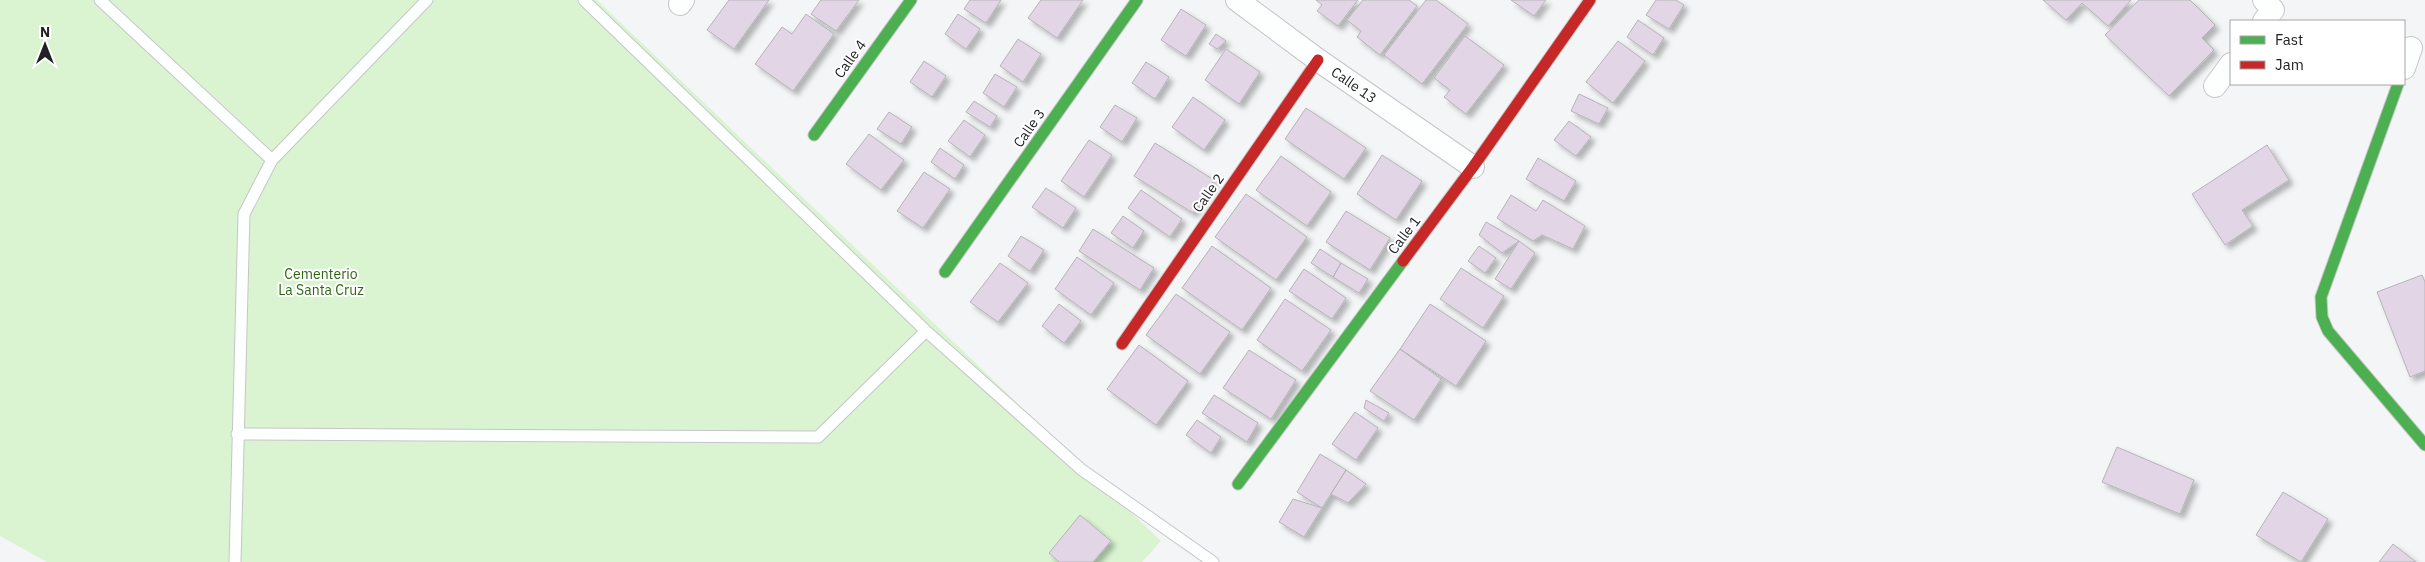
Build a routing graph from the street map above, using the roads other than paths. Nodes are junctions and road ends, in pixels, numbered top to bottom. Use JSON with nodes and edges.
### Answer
{"nodes":[{"id":1,"x":100,"y":0,"type":"edge"},
{"id":2,"x":427,"y":0,"type":"edge"},
{"id":3,"x":584,"y":0,"type":"edge"},
{"id":4,"x":911,"y":0,"type":"edge"},
{"id":5,"x":1137,"y":0,"type":"edge"},
{"id":6,"x":1237,"y":0,"type":"edge"},
{"id":7,"x":1590,"y":0,"type":"edge"},
{"id":8,"x":2264,"y":0,"type":"edge"},
{"id":9,"x":2265,"y":20,"type":"edge"},
{"id":10,"x":1318,"y":60,"type":"junction"},
{"id":11,"x":2230,"y":65,"type":"edge"},
{"id":12,"x":2398,"y":85,"type":"edge"},
{"id":13,"x":2215,"y":86,"type":"dead end"},
{"id":14,"x":814,"y":135,"type":"dead end"},
{"id":15,"x":272,"y":160,"type":"junction"},
{"id":16,"x":1473,"y":167,"type":"junction"},
{"id":17,"x":945,"y":272,"type":"dead end"},
{"id":18,"x":926,"y":331,"type":"junction"},
{"id":19,"x":1122,"y":344,"type":"dead end"},
{"id":20,"x":237,"y":434,"type":"junction"},
{"id":21,"x":2425,"y":444,"type":"edge"},
{"id":22,"x":1238,"y":484,"type":"dead end"},
{"id":23,"x":235,"y":562,"type":"edge"},
{"id":24,"x":1212,"y":562,"type":"edge"}],
"edges":[{"from":1,"to":15,"type":"lane"},
{"from":2,"to":15,"type":"lane"},
{"from":3,"to":18,"type":"lane"},
{"from":4,"to":14,"type":"street","name":"Calle 4"},
{"from":5,"to":17,"type":"street","name":"Calle 3"},
{"from":6,"to":10,"type":"street","name":"Calle 13"},
{"from":7,"to":16,"type":"street","name":"Calle 1"},
{"from":8,"to":9,"type":"street"},
{"from":10,"to":16,"type":"street","name":"Calle 13"},
{"from":10,"to":19,"type":"street","name":"Calle 2"},
{"from":11,"to":13,"type":"street"},
{"from":12,"to":21,"type":"street"},
{"from":15,"to":20,"type":"lane"},
{"from":16,"to":22,"type":"street","name":"Calle 1"},
{"from":18,"to":20,"type":"lane"},
{"from":18,"to":24,"type":"lane"},
{"from":20,"to":23,"type":"lane"}]}
